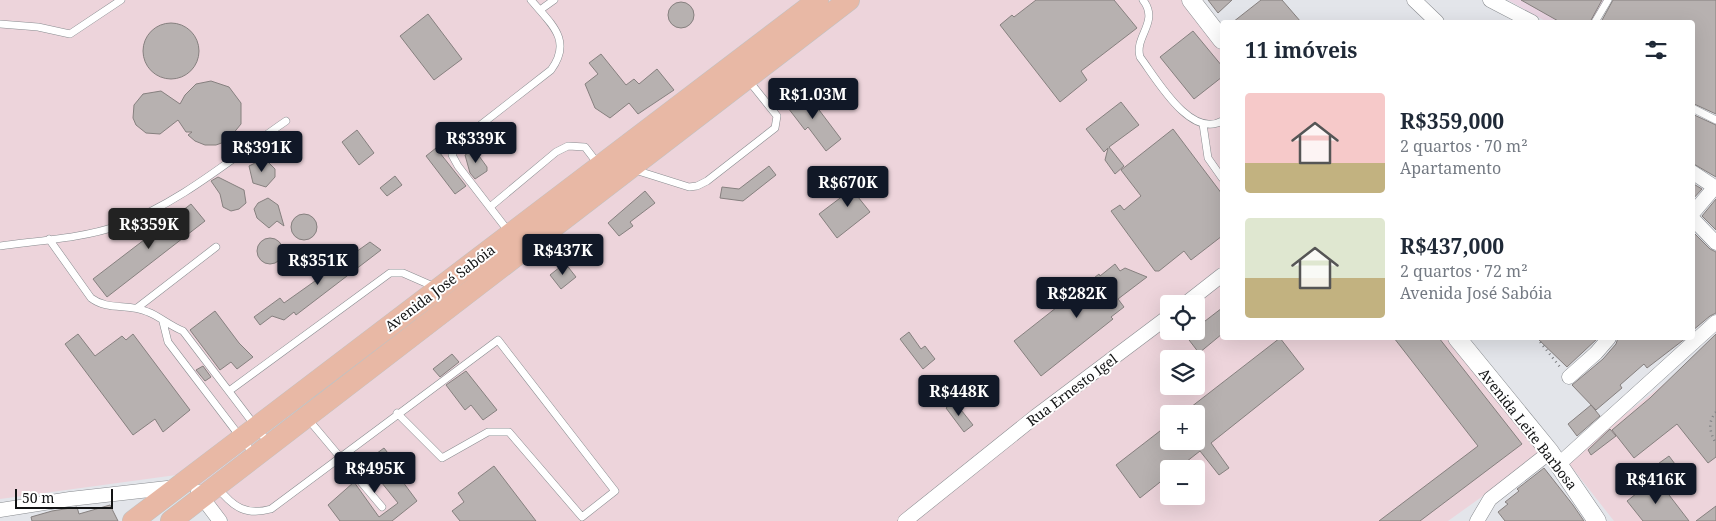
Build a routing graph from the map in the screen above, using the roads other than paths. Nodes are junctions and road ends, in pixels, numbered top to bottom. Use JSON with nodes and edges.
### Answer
{"nodes":[{"id":1,"x":122,"y":0,"type":"edge"},
{"id":2,"x":531,"y":0,"type":"edge"},
{"id":3,"x":554,"y":0,"type":"edge"},
{"id":4,"x":818,"y":0,"type":"edge"},
{"id":5,"x":849,"y":0,"type":"edge"},
{"id":6,"x":1143,"y":0,"type":"edge"},
{"id":7,"x":1191,"y":0,"type":"edge"},
{"id":8,"x":1414,"y":0,"type":"edge"},
{"id":9,"x":1490,"y":0,"type":"edge"},
{"id":10,"x":1608,"y":0,"type":"edge"},
{"id":11,"x":540,"y":10,"type":"junction"},
{"id":12,"x":1435,"y":20,"type":"edge"},
{"id":13,"x":1528,"y":20,"type":"edge"},
{"id":14,"x":1596,"y":20,"type":"edge"},
{"id":15,"x":0,"y":24,"type":"edge"},
{"id":16,"x":1220,"y":37,"type":"edge"},
{"id":17,"x":747,"y":78,"type":"junction"},
{"id":18,"x":1695,"y":110,"type":"edge"},
{"id":19,"x":1716,"y":120,"type":"edge"},
{"id":20,"x":286,"y":121,"type":"dead end"},
{"id":21,"x":1220,"y":122,"type":"edge"},
{"id":22,"x":1202,"y":124,"type":"junction"},
{"id":23,"x":600,"y":167,"type":"junction"},
{"id":24,"x":630,"y":168,"type":"junction"},
{"id":25,"x":1695,"y":174,"type":"edge"},
{"id":26,"x":1220,"y":175,"type":"edge"},
{"id":27,"x":1715,"y":188,"type":"edge"},
{"id":28,"x":490,"y":207,"type":"junction"},
{"id":29,"x":1695,"y":211,"type":"edge"},
{"id":30,"x":1695,"y":221,"type":"edge"},
{"id":31,"x":49,"y":239,"type":"junction"},
{"id":32,"x":517,"y":243,"type":"junction"},
{"id":33,"x":1716,"y":243,"type":"edge"},
{"id":34,"x":0,"y":246,"type":"edge"},
{"id":35,"x":216,"y":247,"type":"dead end"},
{"id":36,"x":1220,"y":277,"type":"edge"},
{"id":37,"x":450,"y":293,"type":"junction"},
{"id":38,"x":1196,"y":295,"type":"edge"},
{"id":39,"x":137,"y":308,"type":"junction"},
{"id":40,"x":163,"y":322,"type":"junction"},
{"id":41,"x":1716,"y":322,"type":"edge"},
{"id":42,"x":1160,"y":323,"type":"edge"},
{"id":43,"x":1459,"y":340,"type":"edge"},
{"id":44,"x":1607,"y":340,"type":"edge"},
{"id":45,"x":1695,"y":340,"type":"edge"},
{"id":46,"x":1695,"y":340,"type":"edge"},
{"id":47,"x":1569,"y":377,"type":"road end"},
{"id":48,"x":229,"y":391,"type":"junction"},
{"id":49,"x":397,"y":413,"type":"junction"},
{"id":50,"x":305,"y":416,"type":"junction"},
{"id":51,"x":248,"y":432,"type":"junction"},
{"id":52,"x":262,"y":450,"type":"junction"},
{"id":53,"x":340,"y":457,"type":"junction"},
{"id":54,"x":1554,"y":458,"type":"junction"},
{"id":55,"x":182,"y":483,"type":"junction"},
{"id":56,"x":209,"y":492,"type":"junction"},
{"id":57,"x":382,"y":507,"type":"dead end"},
{"id":58,"x":0,"y":510,"type":"edge"},
{"id":59,"x":580,"y":519,"type":"edge"},
{"id":60,"x":132,"y":521,"type":"edge"},
{"id":61,"x":171,"y":521,"type":"edge"},
{"id":62,"x":220,"y":521,"type":"edge"},
{"id":63,"x":905,"y":521,"type":"edge"},
{"id":64,"x":1477,"y":521,"type":"edge"},
{"id":65,"x":1598,"y":521,"type":"edge"}],
"edges":[{"from":1,"to":15,"type":"lane"},
{"from":2,"to":11,"type":"lane"},
{"from":3,"to":11,"type":"lane"},
{"from":4,"to":23,"type":"main road","name":"Avenida José Sabóia"},
{"from":5,"to":17,"type":"main road","name":"Avenida José Sabóia"},
{"from":6,"to":22,"type":"lane"},
{"from":7,"to":16,"type":"street"},
{"from":8,"to":12,"type":"street"},
{"from":9,"to":13,"type":"street"},
{"from":10,"to":14,"type":"lane"},
{"from":11,"to":28,"type":"lane"},
{"from":17,"to":24,"type":"main road","name":"Avenida José Sabóia"},
{"from":17,"to":24,"type":"lane"},
{"from":18,"to":19,"type":"lane"},
{"from":20,"to":31,"type":"lane"},
{"from":21,"to":22,"type":"lane"},
{"from":22,"to":26,"type":"lane"},
{"from":23,"to":28,"type":"lane"},
{"from":23,"to":32,"type":"main road","name":"Avenida José Sabóia"},
{"from":24,"to":32,"type":"main road","name":"Avenida José Sabóia"},
{"from":25,"to":27,"type":"street"},
{"from":27,"to":29,"type":"street"},
{"from":28,"to":32,"type":"lane"},
{"from":30,"to":33,"type":"street"},
{"from":31,"to":34,"type":"lane"},
{"from":31,"to":39,"type":"lane"},
{"from":32,"to":37,"type":"main road","name":"Avenida José Sabóia"},
{"from":35,"to":39,"type":"lane"},
{"from":36,"to":38,"type":"street"},
{"from":37,"to":48,"type":"lane"},
{"from":37,"to":50,"type":"main road","name":"Avenida José Sabóia"},
{"from":37,"to":51,"type":"main road","name":"Avenida José Sabóia"},
{"from":39,"to":40,"type":"lane"},
{"from":40,"to":48,"type":"lane"},
{"from":40,"to":51,"type":"lane"},
{"from":41,"to":45,"type":"street"},
{"from":42,"to":63,"type":"street","name":"Rua Ernesto Igel"},
{"from":43,"to":54,"type":"street","name":"Avenida Leite Barbosa"},
{"from":44,"to":47,"type":"street"},
{"from":46,"to":54,"type":"street"},
{"from":48,"to":51,"type":"lane"},
{"from":49,"to":53,"type":"lane"},
{"from":49,"to":59,"type":"lane"},
{"from":49,"to":59,"type":"lane"},
{"from":50,"to":52,"type":"main road","name":"Avenida José Sabóia"},
{"from":50,"to":53,"type":"lane"},
{"from":51,"to":52,"type":"lane"},
{"from":51,"to":52,"type":"lane"},
{"from":51,"to":55,"type":"main road","name":"Avenida José Sabóia"},
{"from":52,"to":56,"type":"main road","name":"Avenida José Sabóia"},
{"from":53,"to":56,"type":"lane"},
{"from":53,"to":57,"type":"lane"},
{"from":54,"to":64,"type":"street"},
{"from":54,"to":65,"type":"street","name":"Avenida Leite Barbosa"},
{"from":55,"to":56,"type":"street"},
{"from":55,"to":58,"type":"street"},
{"from":55,"to":60,"type":"main road","name":"Avenida José Sabóia"},
{"from":56,"to":61,"type":"main road","name":"Avenida José Sabóia"},
{"from":56,"to":62,"type":"street"}]}
